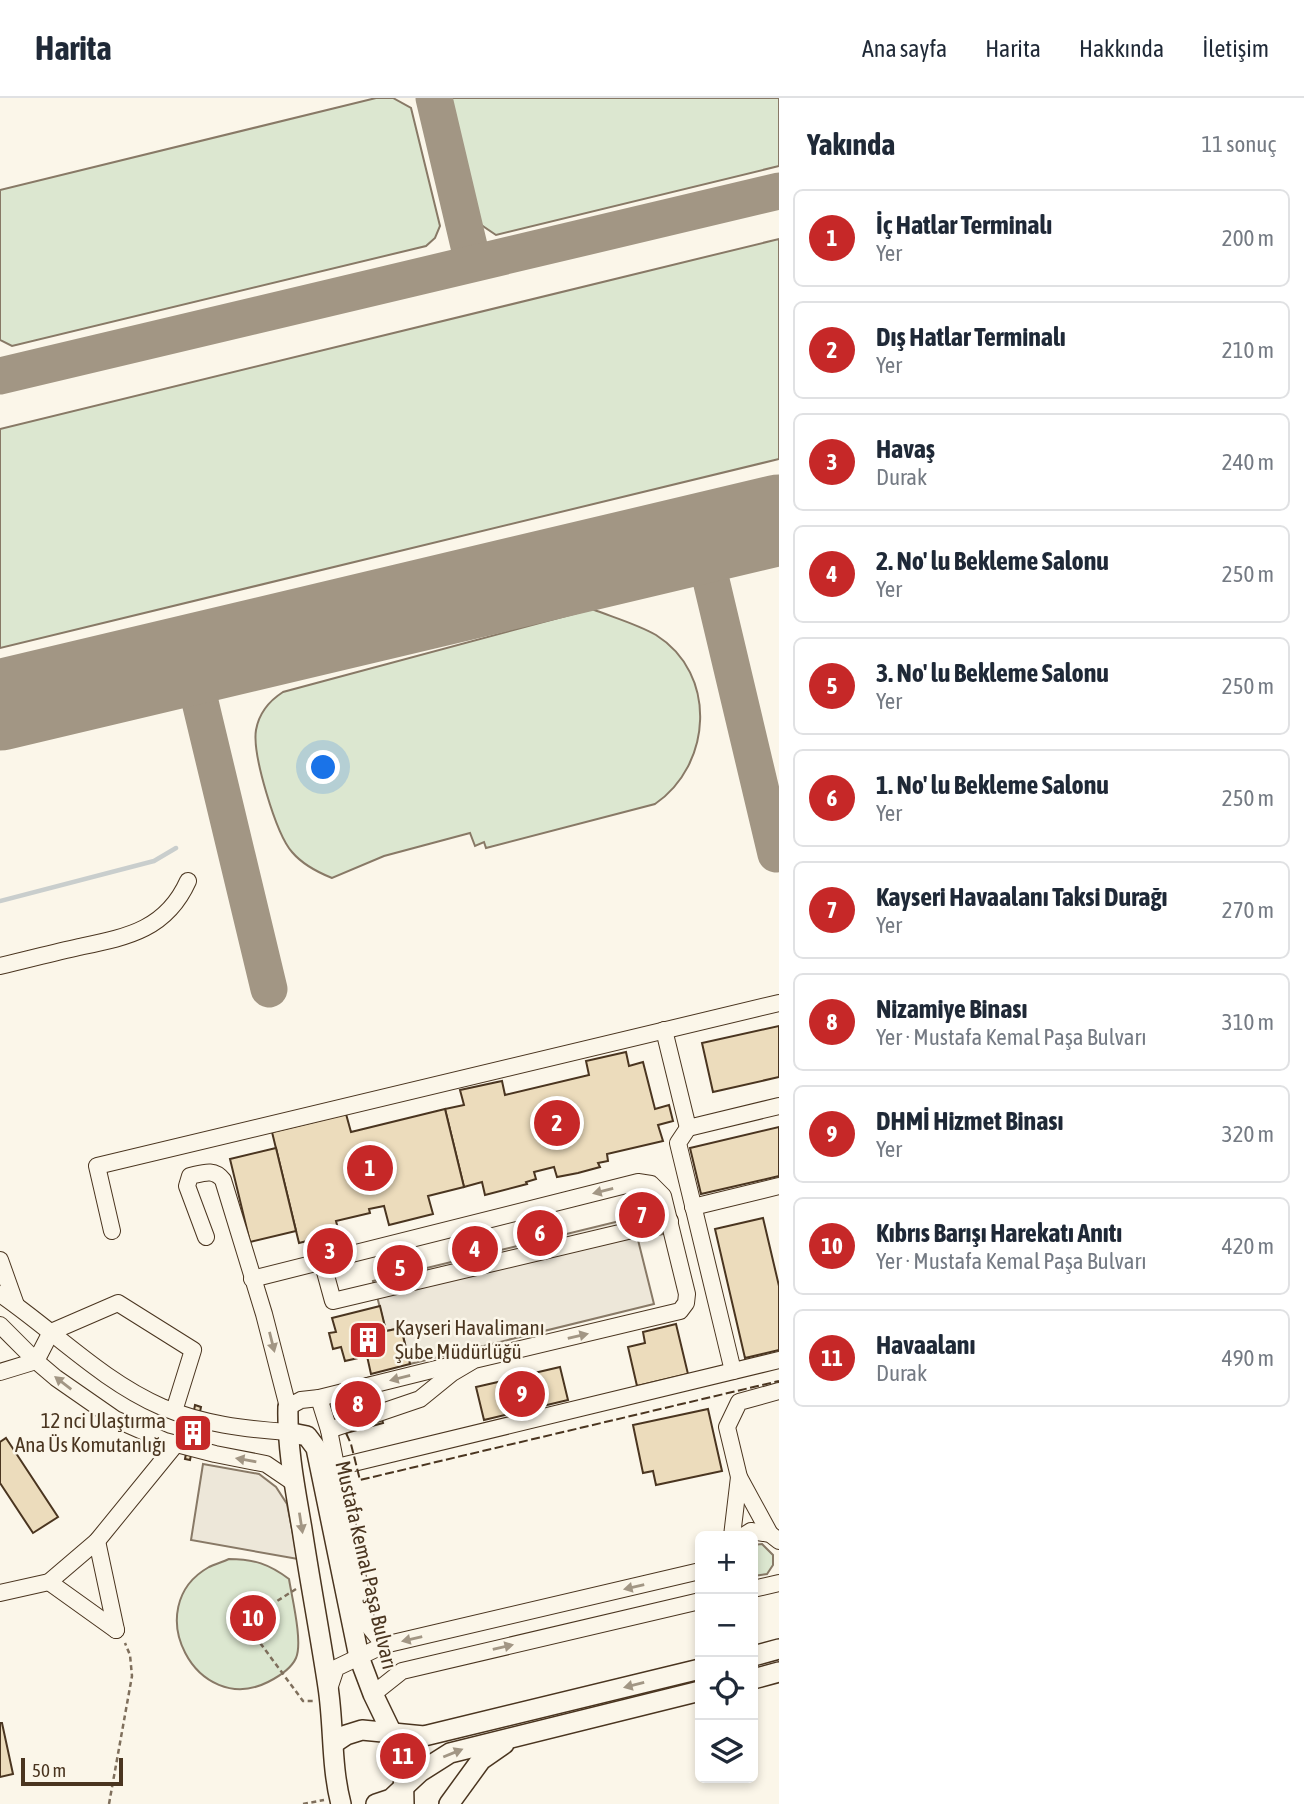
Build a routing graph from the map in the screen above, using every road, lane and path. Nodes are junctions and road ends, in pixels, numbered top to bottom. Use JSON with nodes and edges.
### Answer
{"nodes":[{"id":1,"x":188,"y":881,"type":"dead end"},
{"id":2,"x":0,"y":966,"type":"edge"},
{"id":3,"x":779,"y":1003,"type":"edge"},
{"id":4,"x":664,"y":1030,"type":"junction"},
{"id":5,"x":779,"y":1107,"type":"edge"},
{"id":6,"x":688,"y":1128,"type":"junction"},
{"id":7,"x":779,"y":1186,"type":"edge"},
{"id":8,"x":693,"y":1207,"type":"junction"},
{"id":9,"x":670,"y":1221,"type":"junction"},
{"id":10,"x":112,"y":1231,"type":"dead end"},
{"id":11,"x":206,"y":1237,"type":"dead end"},
{"id":12,"x":0,"y":1260,"type":"edge"},
{"id":13,"x":322,"y":1261,"type":"junction"},
{"id":14,"x":252,"y":1279,"type":"junction"},
{"id":15,"x":0,"y":1294,"type":"edge"},
{"id":16,"x":16,"y":1305,"type":"junction"},
{"id":17,"x":0,"y":1325,"type":"edge"},
{"id":18,"x":51,"y":1332,"type":"junction"},
{"id":19,"x":474,"y":1360,"type":"junction"},
{"id":20,"x":779,"y":1360,"type":"edge"},
{"id":21,"x":36,"y":1361,"type":"junction"},
{"id":22,"x":733,"y":1371,"type":"junction"},
{"id":23,"x":0,"y":1372,"type":"edge"},
{"id":24,"x":779,"y":1391,"type":"edge"},
{"id":25,"x":320,"y":1398,"type":"junction"},
{"id":26,"x":288,"y":1407,"type":"junction"},
{"id":27,"x":174,"y":1411,"type":"junction"},
{"id":28,"x":329,"y":1430,"type":"junction"},
{"id":29,"x":288,"y":1432,"type":"junction"},
{"id":30,"x":176,"y":1444,"type":"junction"},
{"id":31,"x":337,"y":1467,"type":"junction"},
{"id":32,"x":738,"y":1477,"type":"junction"},
{"id":33,"x":294,"y":1483,"type":"junction"},
{"id":34,"x":733,"y":1531,"type":"edge"},
{"id":35,"x":774,"y":1538,"type":"edge"},
{"id":36,"x":97,"y":1541,"type":"junction"},
{"id":37,"x":695,"y":1572,"type":"edge"},
{"id":38,"x":310,"y":1581,"type":"junction"},
{"id":39,"x":778,"y":1581,"type":"edge"},
{"id":40,"x":49,"y":1582,"type":"junction"},
{"id":41,"x":758,"y":1587,"type":"edge"},
{"id":42,"x":0,"y":1593,"type":"edge"},
{"id":43,"x":695,"y":1602,"type":"edge"},
{"id":44,"x":116,"y":1630,"type":"junction"},
{"id":45,"x":384,"y":1646,"type":"junction"},
{"id":46,"x":779,"y":1649,"type":"edge"},
{"id":47,"x":758,"y":1655,"type":"edge"},
{"id":48,"x":359,"y":1657,"type":"junction"},
{"id":49,"x":695,"y":1670,"type":"edge"},
{"id":50,"x":779,"y":1672,"type":"edge"},
{"id":51,"x":758,"y":1678,"type":"edge"},
{"id":52,"x":695,"y":1693,"type":"edge"},
{"id":53,"x":329,"y":1695,"type":"junction"},
{"id":54,"x":373,"y":1695,"type":"junction"},
{"id":55,"x":392,"y":1734,"type":"junction"},
{"id":56,"x":513,"y":1737,"type":"junction"},
{"id":57,"x":334,"y":1743,"type":"junction"},
{"id":58,"x":404,"y":1797,"type":"edge"},
{"id":59,"x":345,"y":1802,"type":"edge"},
{"id":60,"x":109,"y":1804,"type":"edge"},
{"id":61,"x":303,"y":1804,"type":"edge"},
{"id":62,"x":376,"y":1804,"type":"edge"},
{"id":63,"x":449,"y":1804,"type":"edge"}],
"edges":[{"from":1,"to":2,"type":"lane"},
{"from":3,"to":4,"type":"lane"},
{"from":4,"to":6,"type":"lane"},
{"from":4,"to":10,"type":"lane"},
{"from":5,"to":6,"type":"lane"},
{"from":6,"to":8,"type":"lane"},
{"from":7,"to":8,"type":"lane"},
{"from":8,"to":22,"type":"lane"},
{"from":9,"to":13,"type":"lane","one_way":true},
{"from":9,"to":13,"type":"lane"},
{"from":19,"to":9,"type":"lane","one_way":true},
{"from":11,"to":14,"type":"lane"},
{"from":12,"to":16,"type":"lane"},
{"from":13,"to":14,"type":"lane"},
{"from":14,"to":26,"type":"lane","one_way":true},
{"from":15,"to":16,"type":"lane"},
{"from":16,"to":18,"type":"lane"},
{"from":17,"to":21,"type":"lane"},
{"from":18,"to":21,"type":"lane"},
{"from":18,"to":27,"type":"lane"},
{"from":18,"to":27,"type":"lane"},
{"from":19,"to":25,"type":"lane","one_way":true},
{"from":19,"to":28,"type":"lane"},
{"from":20,"to":22,"type":"lane"},
{"from":21,"to":23,"type":"lane"},
{"from":30,"to":21,"type":"lane","one_way":true},
{"from":22,"to":31,"type":"lane"},
{"from":24,"to":32,"type":"lane"},
{"from":25,"to":26,"type":"lane"},
{"from":25,"to":28,"type":"lane"},
{"from":26,"to":29,"type":"main road"},
{"from":27,"to":29,"type":"lane"},
{"from":28,"to":31,"type":"lane"},
{"from":29,"to":33,"type":"main road"},
{"from":29,"to":48,"type":"main road","name":"Mustafa Kemal Paşa Bulvarı"},
{"from":33,"to":30,"type":"lane","one_way":true},
{"from":30,"to":36,"type":"lane"},
{"from":31,"to":45,"type":"lane"},
{"from":32,"to":34,"type":"lane"},
{"from":32,"to":35,"type":"lane"},
{"from":33,"to":38,"type":"main road","one_way":true},
{"from":36,"to":40,"type":"lane"},
{"from":36,"to":44,"type":"lane"},
{"from":37,"to":45,"type":"lane","one_way":true},
{"from":38,"to":53,"type":"main road"},
{"from":38,"to":53,"type":"path"},
{"from":39,"to":41,"type":"lane"},
{"from":40,"to":42,"type":"lane"},
{"from":40,"to":44,"type":"lane"},
{"from":54,"to":43,"type":"lane","one_way":true},
{"from":44,"to":60,"type":"path"},
{"from":45,"to":48,"type":"lane"},
{"from":46,"to":47,"type":"main road"},
{"from":48,"to":53,"type":"lane"},
{"from":48,"to":54,"type":"main road","name":"Mustafa Kemal Paşa Bulvarı"},
{"from":49,"to":55,"type":"main road","one_way":true},
{"from":50,"to":51,"type":"main road"},
{"from":52,"to":56,"type":"main road"},
{"from":53,"to":57,"type":"main road"},
{"from":54,"to":55,"type":"main road","name":"Mustafa Kemal Paşa Bulvarı"},
{"from":55,"to":57,"type":"main road"},
{"from":55,"to":58,"type":"main road","name":"Mustafa Kemal Paşa Bulvarı"},
{"from":58,"to":56,"type":"main road","one_way":true},
{"from":56,"to":63,"type":"main road"},
{"from":57,"to":59,"type":"main road"},
{"from":58,"to":62,"type":"main road"},
{"from":59,"to":61,"type":"path"}]}
